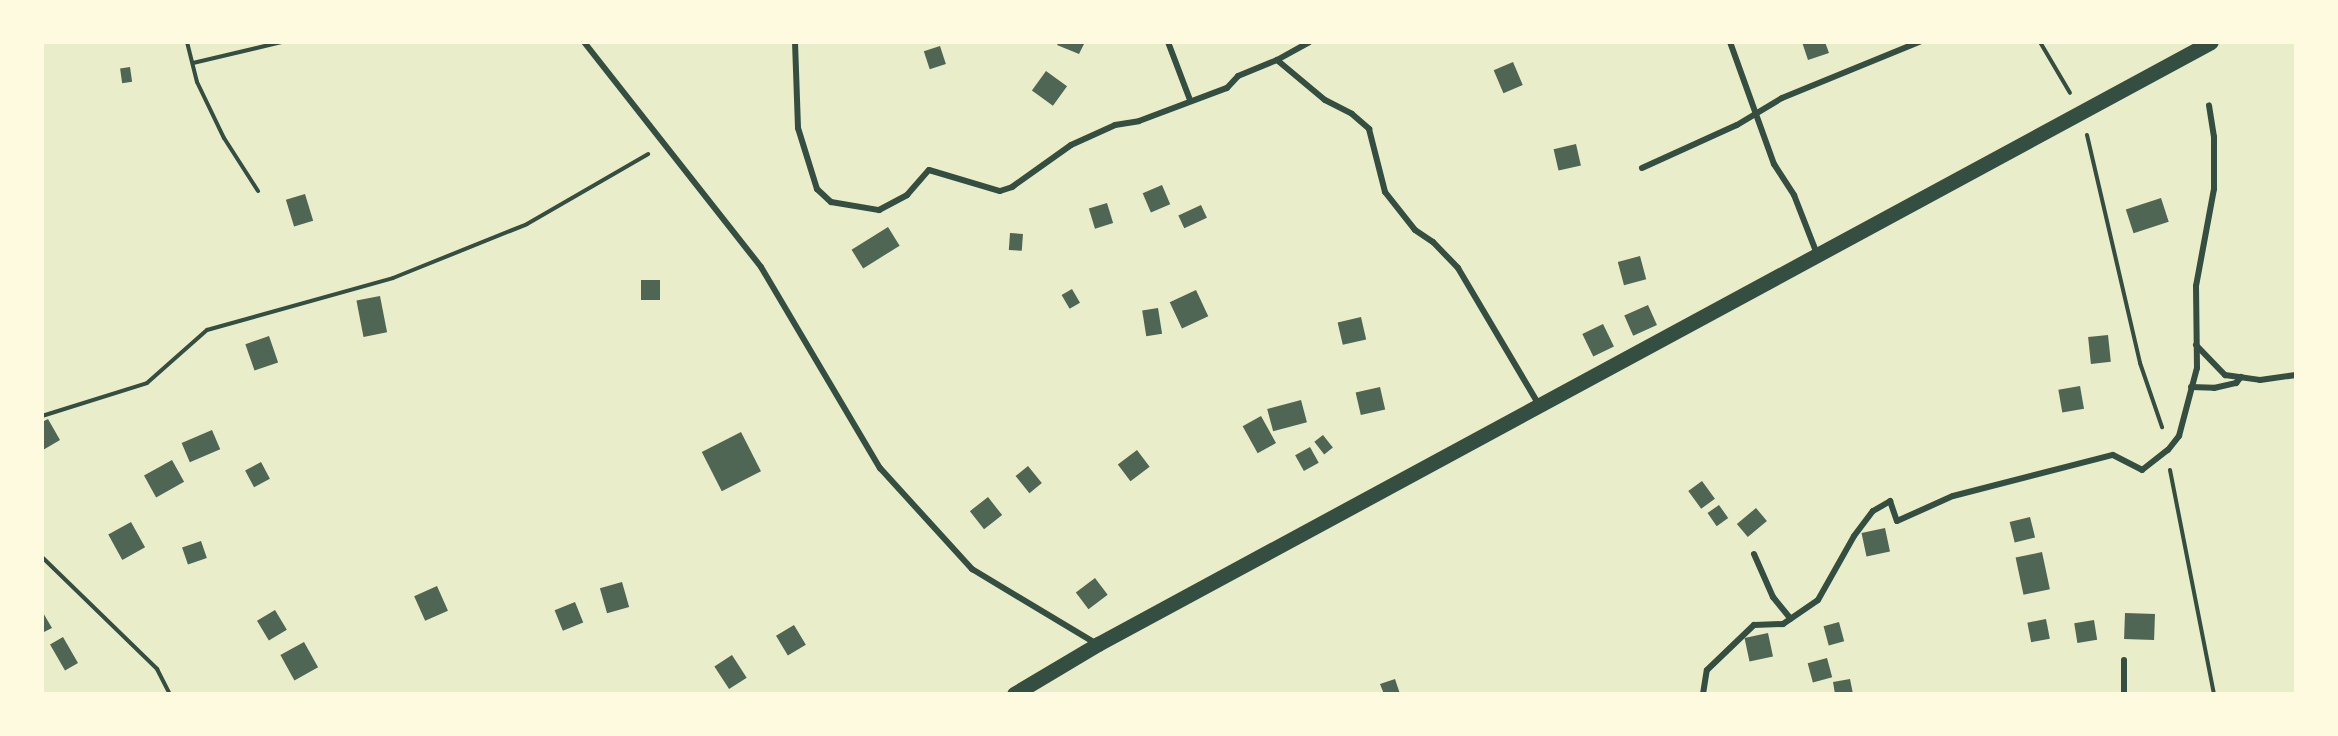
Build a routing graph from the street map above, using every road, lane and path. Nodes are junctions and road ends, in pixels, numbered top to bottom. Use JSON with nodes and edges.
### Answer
{"nodes":[{"id":1,"x":187,"y":42,"type":"edge"},
{"id":2,"x":282,"y":42,"type":"edge"},
{"id":3,"x":584,"y":42,"type":"edge"},
{"id":4,"x":795,"y":42,"type":"edge"},
{"id":5,"x":1168,"y":42,"type":"edge"},
{"id":6,"x":1309,"y":42,"type":"edge"},
{"id":7,"x":1730,"y":42,"type":"edge"},
{"id":8,"x":1919,"y":42,"type":"edge"},
{"id":9,"x":2040,"y":42,"type":"edge"},
{"id":10,"x":2211,"y":42,"type":"edge"},
{"id":11,"x":1277,"y":60,"type":"junction"},
{"id":12,"x":193,"y":63,"type":"junction"},
{"id":13,"x":1190,"y":100,"type":"junction"},
{"id":14,"x":2209,"y":105,"type":"dead end"},
{"id":15,"x":1754,"y":111,"type":"junction"},
{"id":16,"x":2082,"y":111,"type":"junction"},
{"id":17,"x":664,"y":145,"type":"junction"},
{"id":18,"x":1642,"y":168,"type":"dead end"},
{"id":19,"x":258,"y":191,"type":"dead end"},
{"id":20,"x":1817,"y":255,"type":"junction"},
{"id":21,"x":2195,"y":344,"type":"junction"},
{"id":22,"x":2296,"y":375,"type":"edge"},
{"id":23,"x":2241,"y":377,"type":"junction"},
{"id":24,"x":2191,"y":387,"type":"junction"},
{"id":25,"x":1540,"y":405,"type":"junction"},
{"id":26,"x":42,"y":416,"type":"edge"},
{"id":27,"x":2168,"y":450,"type":"junction"},
{"id":28,"x":1754,"y":554,"type":"dead end"},
{"id":29,"x":42,"y":557,"type":"edge"},
{"id":30,"x":1791,"y":620,"type":"junction"},
{"id":31,"x":1098,"y":645,"type":"junction"},
{"id":32,"x":2124,"y":660,"type":"dead end"},
{"id":33,"x":170,"y":694,"type":"edge"},
{"id":34,"x":1014,"y":694,"type":"edge"},
{"id":35,"x":1704,"y":694,"type":"edge"},
{"id":36,"x":2124,"y":694,"type":"edge"},
{"id":37,"x":2214,"y":694,"type":"edge"}],
"edges":[{"from":1,"to":12,"type":"path"},
{"from":2,"to":12,"type":"path"},
{"from":3,"to":17,"type":"street"},
{"from":4,"to":13,"type":"street"},
{"from":5,"to":13,"type":"street"},
{"from":6,"to":11,"type":"street"},
{"from":7,"to":15,"type":"street"},
{"from":8,"to":15,"type":"street"},
{"from":9,"to":16,"type":"path"},
{"from":10,"to":16,"type":"main road"},
{"from":11,"to":13,"type":"street"},
{"from":11,"to":25,"type":"street"},
{"from":12,"to":19,"type":"path"},
{"from":14,"to":21,"type":"street"},
{"from":15,"to":18,"type":"street"},
{"from":15,"to":20,"type":"street"},
{"from":16,"to":20,"type":"main road"},
{"from":16,"to":27,"type":"path"},
{"from":17,"to":26,"type":"path"},
{"from":17,"to":31,"type":"street"},
{"from":20,"to":25,"type":"main road"},
{"from":21,"to":23,"type":"street"},
{"from":21,"to":24,"type":"street"},
{"from":22,"to":23,"type":"street"},
{"from":23,"to":24,"type":"street"},
{"from":24,"to":27,"type":"street"},
{"from":25,"to":31,"type":"main road"},
{"from":27,"to":30,"type":"street"},
{"from":27,"to":37,"type":"path"},
{"from":28,"to":30,"type":"street"},
{"from":29,"to":33,"type":"path"},
{"from":30,"to":35,"type":"street"},
{"from":31,"to":34,"type":"main road"},
{"from":32,"to":36,"type":"street"}]}
